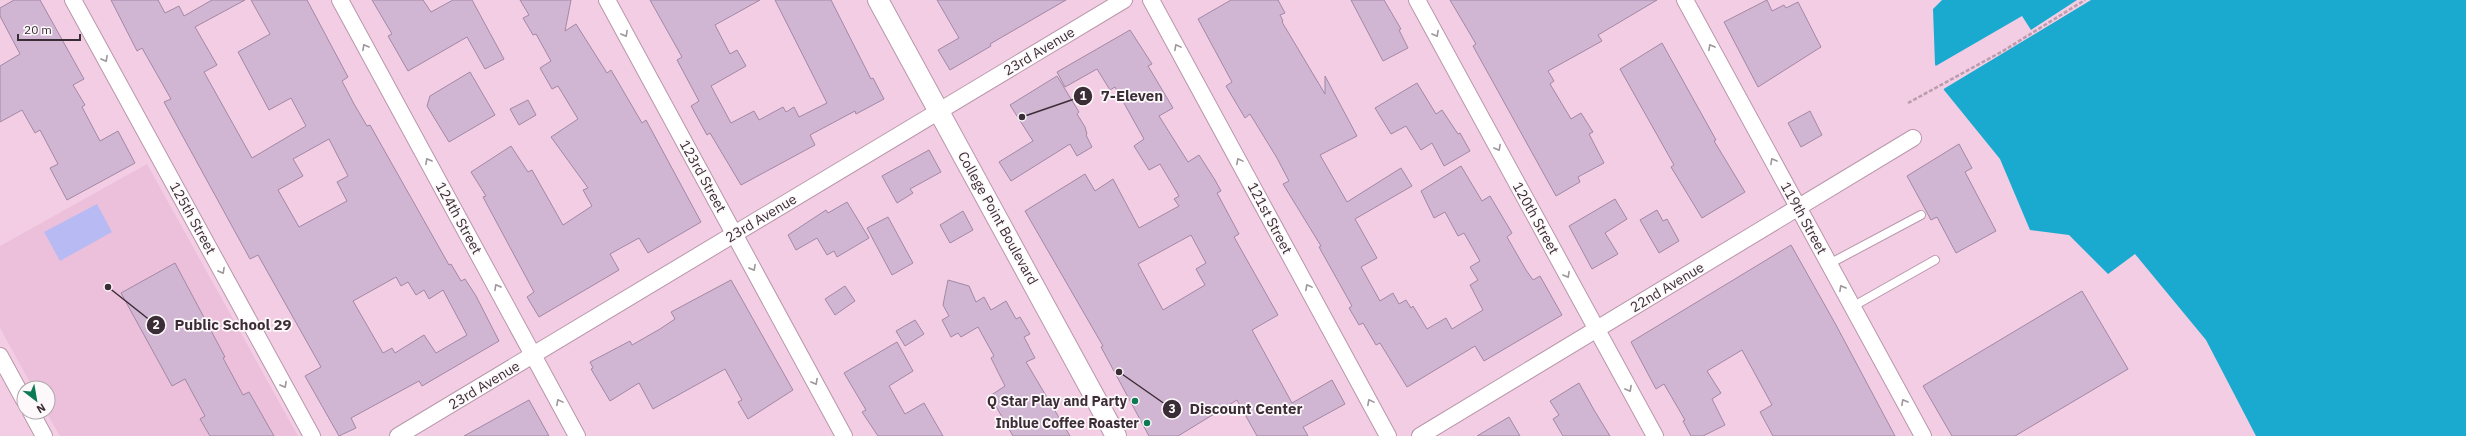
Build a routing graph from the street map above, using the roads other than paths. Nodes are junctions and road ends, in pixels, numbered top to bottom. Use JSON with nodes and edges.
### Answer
{"nodes":[{"id":1,"x":73,"y":0,"type":"edge"},
{"id":2,"x":340,"y":0,"type":"edge"},
{"id":3,"x":607,"y":0,"type":"edge"},
{"id":4,"x":878,"y":0,"type":"edge"},
{"id":5,"x":1124,"y":0,"type":"edge"},
{"id":6,"x":1151,"y":0,"type":"edge"},
{"id":7,"x":1417,"y":0,"type":"edge"},
{"id":8,"x":1685,"y":0,"type":"edge"},
{"id":9,"x":940,"y":111,"type":"junction"},
{"id":10,"x":1914,"y":138,"type":"dead end"},
{"id":11,"x":1798,"y":208,"type":"junction"},
{"id":12,"x":1921,"y":214,"type":"dead end"},
{"id":13,"x":734,"y":234,"type":"junction"},
{"id":14,"x":1935,"y":260,"type":"dead end"},
{"id":15,"x":1829,"y":264,"type":"junction"},
{"id":16,"x":1852,"y":307,"type":"junction"},
{"id":17,"x":1597,"y":329,"type":"junction"},
{"id":18,"x":534,"y":355,"type":"junction"},
{"id":19,"x":0,"y":356,"type":"edge"},
{"id":20,"x":16,"y":385,"type":"edge"},
{"id":21,"x":35,"y":420,"type":"edge"},
{"id":22,"x":44,"y":436,"type":"edge"},
{"id":23,"x":312,"y":436,"type":"edge"},
{"id":24,"x":398,"y":436,"type":"edge"},
{"id":25,"x":577,"y":436,"type":"edge"},
{"id":26,"x":844,"y":436,"type":"edge"},
{"id":27,"x":1116,"y":436,"type":"edge"},
{"id":28,"x":1388,"y":436,"type":"edge"},
{"id":29,"x":1420,"y":436,"type":"edge"},
{"id":30,"x":1655,"y":436,"type":"edge"},
{"id":31,"x":1923,"y":436,"type":"edge"}],
"edges":[{"from":1,"to":23,"type":"street","name":"125th Street","one_way":true},
{"from":18,"to":2,"type":"street","name":"124th Street","one_way":true},
{"from":3,"to":13,"type":"street","name":"123rd Street","one_way":true},
{"from":4,"to":9,"type":"street","name":"College Point Boulevard"},
{"from":5,"to":9,"type":"street","name":"23rd Avenue"},
{"from":28,"to":6,"type":"street","name":"121st Street","one_way":true},
{"from":7,"to":17,"type":"street","name":"120th Street","one_way":true},
{"from":11,"to":8,"type":"street","name":"119th Street","one_way":true},
{"from":9,"to":13,"type":"street","name":"23rd Avenue"},
{"from":9,"to":27,"type":"street","name":"College Point Boulevard"},
{"from":10,"to":11,"type":"street","name":"22nd Avenue"},
{"from":11,"to":15,"type":"street","name":"119th Street"},
{"from":11,"to":17,"type":"street","name":"22nd Avenue"},
{"from":12,"to":15,"type":"lane"},
{"from":13,"to":18,"type":"street","name":"23rd Avenue"},
{"from":13,"to":26,"type":"street","name":"123rd Street","one_way":true},
{"from":14,"to":16,"type":"lane"},
{"from":16,"to":15,"type":"street","name":"119th Street","one_way":true},
{"from":31,"to":16,"type":"street","name":"119th Street","one_way":true},
{"from":17,"to":29,"type":"street","name":"22nd Avenue"},
{"from":17,"to":30,"type":"street","name":"120th Street","one_way":true},
{"from":18,"to":24,"type":"street","name":"23rd Avenue"},
{"from":25,"to":18,"type":"street","name":"124th Street","one_way":true},
{"from":19,"to":20,"type":"street"},
{"from":21,"to":22,"type":"street"}]}
